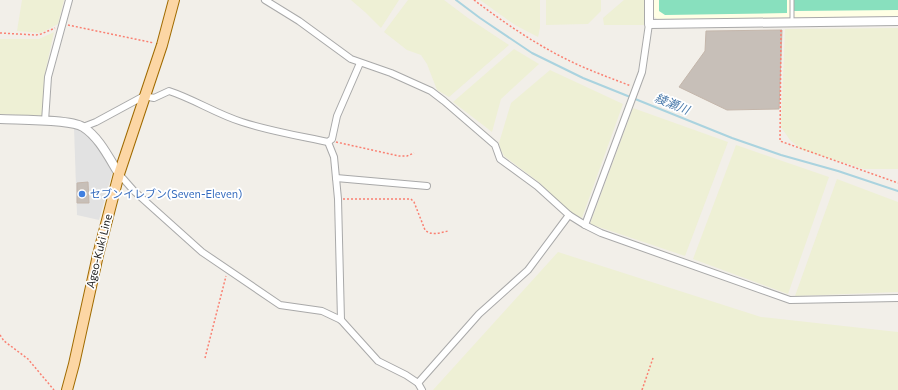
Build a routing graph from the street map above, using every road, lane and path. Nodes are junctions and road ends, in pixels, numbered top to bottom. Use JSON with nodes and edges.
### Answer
{"nodes":[{"id":1,"x":69,"y":0,"type":"edge"},
{"id":2,"x":174,"y":0,"type":"edge"},
{"id":3,"x":265,"y":0,"type":"edge"},
{"id":4,"x":474,"y":0,"type":"edge"},
{"id":5,"x":649,"y":0,"type":"edge"},
{"id":6,"x":792,"y":0,"type":"edge"},
{"id":7,"x":898,"y":21,"type":"edge"},
{"id":8,"x":781,"y":22,"type":"junction"},
{"id":9,"x":792,"y":22,"type":"junction"},
{"id":10,"x":62,"y":24,"type":"junction"},
{"id":11,"x":650,"y":24,"type":"junction"},
{"id":12,"x":0,"y":33,"type":"edge"},
{"id":13,"x":162,"y":45,"type":"junction"},
{"id":14,"x":360,"y":63,"type":"junction"},
{"id":15,"x":635,"y":88,"type":"junction"},
{"id":16,"x":144,"y":96,"type":"junction"},
{"id":17,"x":0,"y":119,"type":"edge"},
{"id":18,"x":45,"y":121,"type":"junction"},
{"id":19,"x":83,"y":127,"type":"junction"},
{"id":20,"x":330,"y":140,"type":"junction"},
{"id":21,"x":414,"y":153,"type":"dead end"},
{"id":22,"x":119,"y":174,"type":"junction"},
{"id":23,"x":336,"y":178,"type":"junction"},
{"id":24,"x":898,"y":183,"type":"edge"},
{"id":25,"x":428,"y":186,"type":"dead end"},
{"id":26,"x":338,"y":199,"type":"junction"},
{"id":27,"x":569,"y":215,"type":"junction"},
{"id":28,"x":584,"y":226,"type":"junction"},
{"id":29,"x":448,"y":231,"type":"dead end"},
{"id":30,"x":228,"y":270,"type":"junction"},
{"id":31,"x":898,"y":298,"type":"edge"},
{"id":32,"x":342,"y":320,"type":"junction"},
{"id":33,"x":0,"y":336,"type":"edge"},
{"id":34,"x":205,"y":358,"type":"dead end"},
{"id":35,"x":653,"y":358,"type":"dead end"},
{"id":36,"x":418,"y":383,"type":"junction"},
{"id":37,"x":54,"y":390,"type":"edge"},
{"id":38,"x":67,"y":390,"type":"edge"},
{"id":39,"x":422,"y":390,"type":"edge"},
{"id":40,"x":642,"y":390,"type":"edge"}],
"edges":[{"from":1,"to":10,"type":"street"},
{"from":2,"to":13,"type":"main road","name":"Ageo-Kuki Line"},
{"from":3,"to":14,"type":"street"},
{"from":4,"to":15,"type":"path"},
{"from":5,"to":11,"type":"street"},
{"from":6,"to":9,"type":"lane"},
{"from":7,"to":9,"type":"street"},
{"from":8,"to":9,"type":"street"},
{"from":8,"to":11,"type":"street"},
{"from":8,"to":24,"type":"path"},
{"from":10,"to":12,"type":"path"},
{"from":10,"to":13,"type":"path"},
{"from":10,"to":18,"type":"street"},
{"from":11,"to":15,"type":"street"},
{"from":13,"to":16,"type":"main road","name":"Ageo-Kuki Line"},
{"from":14,"to":20,"type":"street"},
{"from":14,"to":27,"type":"street"},
{"from":15,"to":28,"type":"street"},
{"from":16,"to":19,"type":"street"},
{"from":16,"to":20,"type":"street"},
{"from":16,"to":22,"type":"main road","name":"Ageo-Kuki Line"},
{"from":17,"to":18,"type":"street"},
{"from":18,"to":19,"type":"street"},
{"from":19,"to":22,"type":"street"},
{"from":20,"to":21,"type":"path"},
{"from":20,"to":23,"type":"street"},
{"from":22,"to":30,"type":"street"},
{"from":22,"to":38,"type":"main road","name":"Ageo-Kuki Line"},
{"from":23,"to":25,"type":"street"},
{"from":23,"to":26,"type":"street"},
{"from":26,"to":29,"type":"path"},
{"from":26,"to":32,"type":"street"},
{"from":27,"to":28,"type":"street"},
{"from":27,"to":36,"type":"street"},
{"from":28,"to":31,"type":"street"},
{"from":30,"to":32,"type":"street"},
{"from":30,"to":34,"type":"path"},
{"from":32,"to":36,"type":"street"},
{"from":33,"to":37,"type":"path"},
{"from":35,"to":40,"type":"path"},
{"from":36,"to":39,"type":"street"}]}
